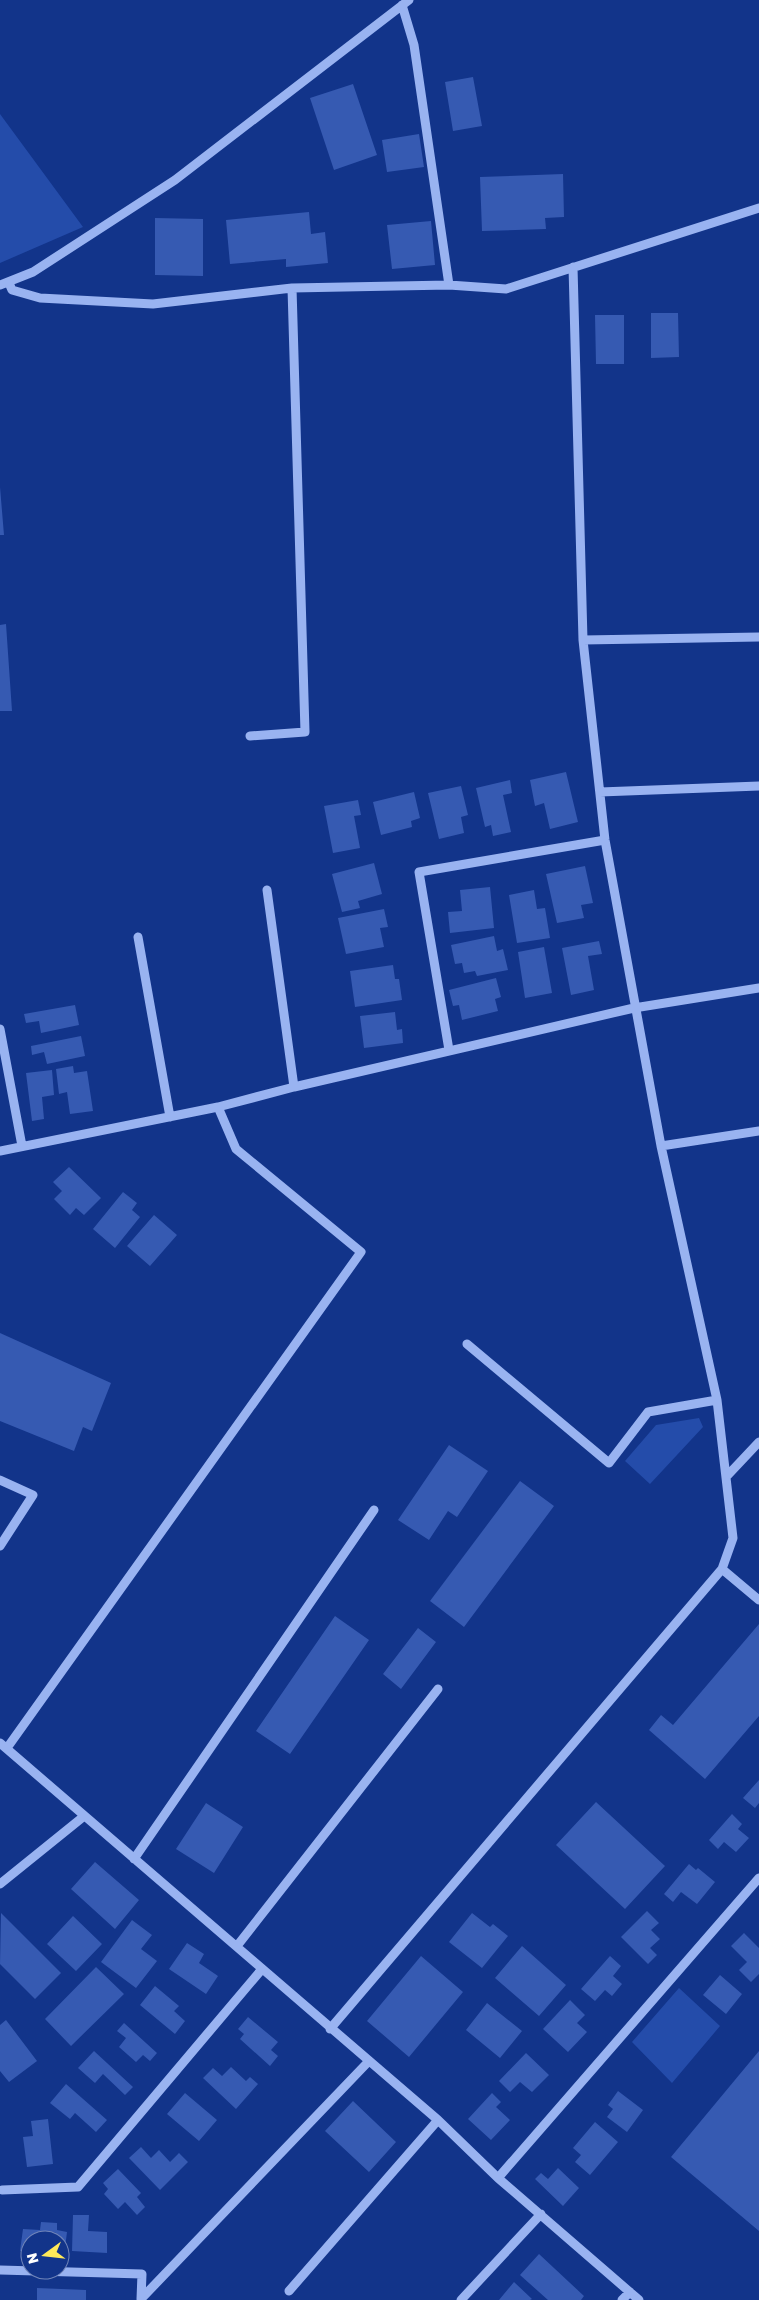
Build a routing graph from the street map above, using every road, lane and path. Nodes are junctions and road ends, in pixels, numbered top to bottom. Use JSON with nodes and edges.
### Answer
{"nodes":[{"id":1,"x":406,"y":3,"type":"edge"},
{"id":2,"x":759,"y":208,"type":"edge"},
{"id":3,"x":573,"y":267,"type":"junction"},
{"id":4,"x":5,"y":284,"type":"edge"},
{"id":5,"x":449,"y":285,"type":"junction"},
{"id":6,"x":292,"y":288,"type":"junction"},
{"id":7,"x":759,"y":637,"type":"edge"},
{"id":8,"x":582,"y":640,"type":"junction"},
{"id":9,"x":250,"y":736,"type":"dead end"},
{"id":10,"x":759,"y":786,"type":"edge"},
{"id":11,"x":600,"y":792,"type":"junction"},
{"id":12,"x":605,"y":840,"type":"junction"},
{"id":13,"x":267,"y":890,"type":"dead end"},
{"id":14,"x":138,"y":937,"type":"dead end"},
{"id":15,"x":759,"y":988,"type":"edge"},
{"id":16,"x":634,"y":1008,"type":"junction"},
{"id":17,"x":0,"y":1029,"type":"edge"},
{"id":18,"x":449,"y":1050,"type":"junction"},
{"id":19,"x":294,"y":1087,"type":"junction"},
{"id":20,"x":218,"y":1108,"type":"junction"},
{"id":21,"x":170,"y":1117,"type":"junction"},
{"id":22,"x":759,"y":1131,"type":"edge"},
{"id":23,"x":22,"y":1146,"type":"junction"},
{"id":24,"x":661,"y":1146,"type":"junction"},
{"id":25,"x":0,"y":1151,"type":"edge"},
{"id":26,"x":467,"y":1344,"type":"dead end"},
{"id":27,"x":717,"y":1400,"type":"junction"},
{"id":28,"x":759,"y":1442,"type":"edge"},
{"id":29,"x":727,"y":1476,"type":"junction"},
{"id":30,"x":0,"y":1480,"type":"edge"},
{"id":31,"x":374,"y":1510,"type":"dead end"},
{"id":32,"x":0,"y":1546,"type":"edge"},
{"id":33,"x":722,"y":1569,"type":"junction"},
{"id":34,"x":759,"y":1600,"type":"edge"},
{"id":35,"x":438,"y":1689,"type":"dead end"},
{"id":36,"x":3,"y":1746,"type":"edge"},
{"id":37,"x":83,"y":1817,"type":"junction"},
{"id":38,"x":134,"y":1859,"type":"junction"},
{"id":39,"x":759,"y":1878,"type":"edge"},
{"id":40,"x":0,"y":1884,"type":"edge"},
{"id":41,"x":237,"y":1946,"type":"junction"},
{"id":42,"x":262,"y":1969,"type":"junction"},
{"id":43,"x":330,"y":2030,"type":"junction"},
{"id":44,"x":369,"y":2062,"type":"junction"},
{"id":45,"x":438,"y":2120,"type":"junction"},
{"id":46,"x":498,"y":2178,"type":"junction"},
{"id":47,"x":2,"y":2190,"type":"dead end"},
{"id":48,"x":541,"y":2214,"type":"junction"},
{"id":49,"x":0,"y":2270,"type":"edge"},
{"id":50,"x":288,"y":2292,"type":"dead end"},
{"id":51,"x":630,"y":2292,"type":"junction"},
{"id":52,"x":141,"y":2300,"type":"edge"},
{"id":53,"x":461,"y":2300,"type":"edge"},
{"id":54,"x":622,"y":2300,"type":"edge"},
{"id":55,"x":639,"y":2300,"type":"edge"}],
"edges":[{"from":1,"to":4,"type":"street"},
{"from":1,"to":5,"type":"street"},
{"from":2,"to":3,"type":"street"},
{"from":3,"to":5,"type":"street"},
{"from":3,"to":8,"type":"street"},
{"from":4,"to":6,"type":"street"},
{"from":5,"to":6,"type":"street"},
{"from":6,"to":9,"type":"street"},
{"from":7,"to":8,"type":"street"},
{"from":8,"to":11,"type":"street"},
{"from":10,"to":11,"type":"street"},
{"from":11,"to":12,"type":"street"},
{"from":12,"to":16,"type":"street"},
{"from":12,"to":18,"type":"street"},
{"from":13,"to":19,"type":"street"},
{"from":14,"to":21,"type":"street"},
{"from":15,"to":16,"type":"street"},
{"from":16,"to":18,"type":"street"},
{"from":16,"to":24,"type":"street"},
{"from":17,"to":23,"type":"street"},
{"from":18,"to":19,"type":"street"},
{"from":19,"to":20,"type":"street"},
{"from":20,"to":21,"type":"street"},
{"from":20,"to":36,"type":"street"},
{"from":21,"to":23,"type":"street"},
{"from":22,"to":24,"type":"street"},
{"from":23,"to":25,"type":"street"},
{"from":24,"to":27,"type":"street"},
{"from":26,"to":27,"type":"street"},
{"from":27,"to":29,"type":"street"},
{"from":28,"to":29,"type":"street"},
{"from":29,"to":33,"type":"street"},
{"from":30,"to":32,"type":"street"},
{"from":31,"to":38,"type":"street"},
{"from":33,"to":34,"type":"street"},
{"from":33,"to":43,"type":"street"},
{"from":35,"to":41,"type":"street"},
{"from":36,"to":37,"type":"street"},
{"from":37,"to":38,"type":"street"},
{"from":37,"to":40,"type":"street"},
{"from":38,"to":41,"type":"street"},
{"from":39,"to":46,"type":"street"},
{"from":41,"to":42,"type":"street"},
{"from":42,"to":43,"type":"street"},
{"from":42,"to":47,"type":"street"},
{"from":43,"to":44,"type":"street"},
{"from":44,"to":45,"type":"street"},
{"from":44,"to":52,"type":"street"},
{"from":45,"to":46,"type":"street"},
{"from":45,"to":50,"type":"street"},
{"from":46,"to":48,"type":"street"},
{"from":48,"to":51,"type":"street"},
{"from":48,"to":53,"type":"street"},
{"from":49,"to":52,"type":"street"},
{"from":51,"to":54,"type":"street"},
{"from":51,"to":55,"type":"street"}]}
